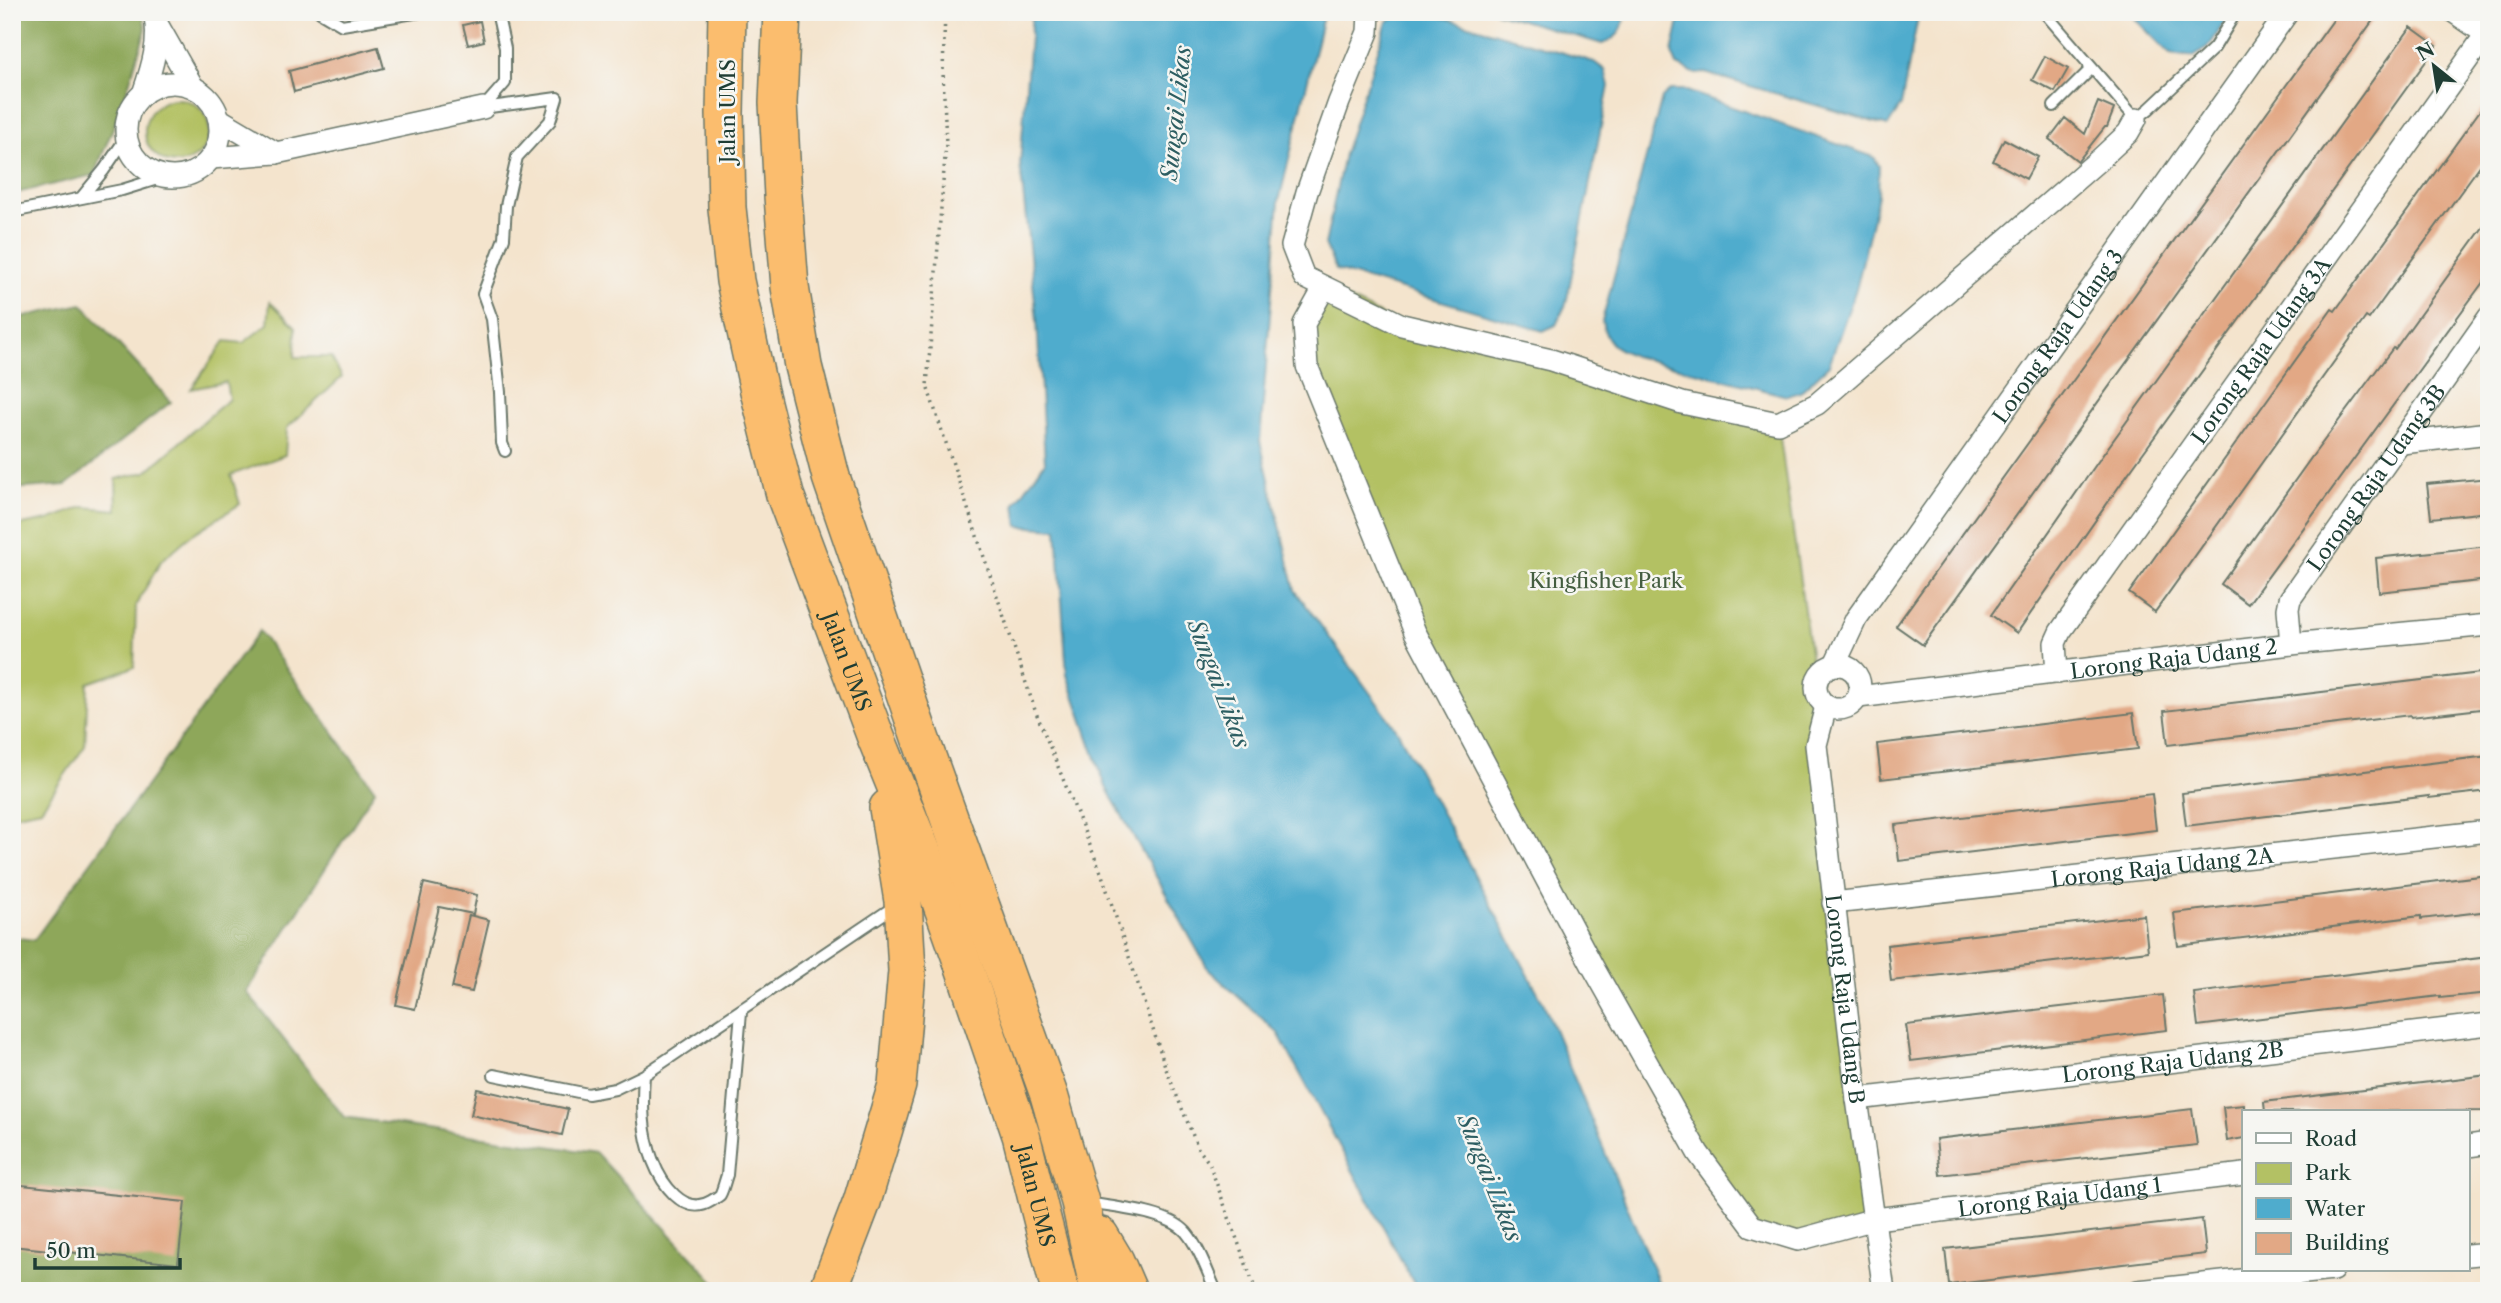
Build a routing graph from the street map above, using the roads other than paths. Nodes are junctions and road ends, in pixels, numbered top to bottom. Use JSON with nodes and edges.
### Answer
{"nodes":[{"id":1,"x":320,"y":12,"type":"edge"},
{"id":2,"x":420,"y":12,"type":"edge"},
{"id":3,"x":497,"y":12,"type":"edge"},
{"id":4,"x":727,"y":12,"type":"edge"},
{"id":5,"x":782,"y":12,"type":"edge"},
{"id":6,"x":1368,"y":12,"type":"edge"},
{"id":7,"x":2044,"y":12,"type":"edge"},
{"id":8,"x":2236,"y":12,"type":"edge"},
{"id":9,"x":2288,"y":12,"type":"edge"},
{"id":10,"x":2454,"y":12,"type":"edge"},
{"id":11,"x":155,"y":17,"type":"edge"},
{"id":12,"x":2488,"y":35,"type":"edge"},
{"id":13,"x":2092,"y":68,"type":"junction"},
{"id":14,"x":193,"y":87,"type":"junction"},
{"id":15,"x":143,"y":94,"type":"junction"},
{"id":16,"x":2054,"y":106,"type":"dead end"},
{"id":17,"x":482,"y":108,"type":"junction"},
{"id":18,"x":219,"y":119,"type":"junction"},
{"id":19,"x":2136,"y":119,"type":"junction"},
{"id":20,"x":126,"y":138,"type":"junction"},
{"id":21,"x":276,"y":153,"type":"junction"},
{"id":22,"x":211,"y":158,"type":"junction"},
{"id":23,"x":164,"y":177,"type":"junction"},
{"id":24,"x":81,"y":198,"type":"junction"},
{"id":25,"x":12,"y":212,"type":"edge"},
{"id":26,"x":1325,"y":288,"type":"junction"},
{"id":27,"x":2489,"y":317,"type":"edge"},
{"id":28,"x":2489,"y":433,"type":"edge"},
{"id":29,"x":2402,"y":443,"type":"junction"},
{"id":30,"x":505,"y":451,"type":"dead end"},
{"id":31,"x":2489,"y":625,"type":"edge"},
{"id":32,"x":2291,"y":644,"type":"junction"},
{"id":33,"x":1835,"y":664,"type":"junction"},
{"id":34,"x":2057,"y":673,"type":"junction"},
{"id":35,"x":1858,"y":697,"type":"junction"},
{"id":36,"x":1826,"y":706,"type":"junction"},
{"id":37,"x":875,"y":735,"type":"junction"},
{"id":38,"x":2489,"y":831,"type":"edge"},
{"id":39,"x":903,"y":901,"type":"junction"},
{"id":40,"x":1833,"y":903,"type":"junction"},
{"id":41,"x":741,"y":1012,"type":"junction"},
{"id":42,"x":2489,"y":1024,"type":"edge"},
{"id":43,"x":494,"y":1074,"type":"dead end"},
{"id":44,"x":644,"y":1075,"type":"junction"},
{"id":45,"x":1857,"y":1099,"type":"junction"},
{"id":46,"x":2489,"y":1143,"type":"edge"},
{"id":47,"x":2470,"y":1146,"type":"edge"},
{"id":48,"x":2242,"y":1174,"type":"edge"},
{"id":49,"x":1083,"y":1211,"type":"junction"},
{"id":50,"x":1875,"y":1219,"type":"junction"},
{"id":51,"x":2489,"y":1253,"type":"edge"},
{"id":52,"x":2470,"y":1255,"type":"edge"},
{"id":53,"x":2314,"y":1272,"type":"edge"},
{"id":54,"x":828,"y":1291,"type":"edge"},
{"id":55,"x":1060,"y":1291,"type":"edge"},
{"id":56,"x":1099,"y":1291,"type":"edge"},
{"id":57,"x":1128,"y":1291,"type":"edge"},
{"id":58,"x":1216,"y":1291,"type":"edge"},
{"id":59,"x":1884,"y":1291,"type":"edge"},
{"id":60,"x":2138,"y":1291,"type":"edge"}],
"edges":[{"from":1,"to":2,"type":"lane"},
{"from":3,"to":17,"type":"lane"},
{"from":4,"to":37,"type":"highway","name":"Jalan UMS"},
{"from":5,"to":49,"type":"highway","name":"Jalan UMS"},
{"from":6,"to":26,"type":"street"},
{"from":7,"to":13,"type":"lane"},
{"from":8,"to":19,"type":"lane"},
{"from":9,"to":33,"type":"street","name":"Lorong Raja Udang 3"},
{"from":10,"to":12,"type":"street"},
{"from":11,"to":14,"type":"street"},
{"from":11,"to":15,"type":"street"},
{"from":12,"to":34,"type":"street","name":"Lorong Raja Udang 3A"},
{"from":13,"to":16,"type":"lane"},
{"from":13,"to":19,"type":"lane"},
{"from":14,"to":15,"type":"street"},
{"from":14,"to":18,"type":"street"},
{"from":15,"to":20,"type":"street"},
{"from":17,"to":21,"type":"street"},
{"from":17,"to":30,"type":"lane"},
{"from":18,"to":21,"type":"street"},
{"from":18,"to":22,"type":"street"},
{"from":19,"to":26,"type":"street"},
{"from":20,"to":23,"type":"street"},
{"from":20,"to":24,"type":"lane"},
{"from":21,"to":22,"type":"street"},
{"from":22,"to":23,"type":"street"},
{"from":23,"to":24,"type":"lane"},
{"from":24,"to":25,"type":"lane"},
{"from":26,"to":50,"type":"street","name":"Lorong Raja Udang 1"},
{"from":27,"to":29,"type":"street","name":"Lorong Raja Udang 3B"},
{"from":28,"to":29,"type":"street"},
{"from":29,"to":32,"type":"street","name":"Lorong Raja Udang 3B"},
{"from":31,"to":32,"type":"street","name":"Lorong Raja Udang 2"},
{"from":32,"to":34,"type":"street","name":"Lorong Raja Udang 2"},
{"from":33,"to":35,"type":"street"},
{"from":33,"to":36,"type":"street"},
{"from":34,"to":35,"type":"street","name":"Lorong Raja Udang 2"},
{"from":35,"to":36,"type":"street"},
{"from":36,"to":40,"type":"street","name":"Lorong Raja Udang B"},
{"from":37,"to":39,"type":"highway"},
{"from":37,"to":55,"type":"highway","name":"Jalan UMS"},
{"from":38,"to":40,"type":"street","name":"Lorong Raja Udang 2A"},
{"from":39,"to":41,"type":"lane"},
{"from":39,"to":54,"type":"highway"},
{"from":40,"to":45,"type":"street","name":"Lorong Raja Udang B"},
{"from":41,"to":44,"type":"lane"},
{"from":41,"to":44,"type":"lane"},
{"from":42,"to":45,"type":"street","name":"Lorong Raja Udang 2B"},
{"from":43,"to":44,"type":"lane"},
{"from":45,"to":50,"type":"street","name":"Lorong Raja Udang B"},
{"from":46,"to":47,"type":"street"},
{"from":48,"to":50,"type":"street","name":"Lorong Raja Udang 1"},
{"from":49,"to":56,"type":"highway","name":"Jalan UMS"},
{"from":49,"to":57,"type":"highway"},
{"from":49,"to":58,"type":"lane"},
{"from":50,"to":59,"type":"street","name":"Lorong Raja Udang B"},
{"from":51,"to":52,"type":"street"},
{"from":53,"to":60,"type":"street"}]}
